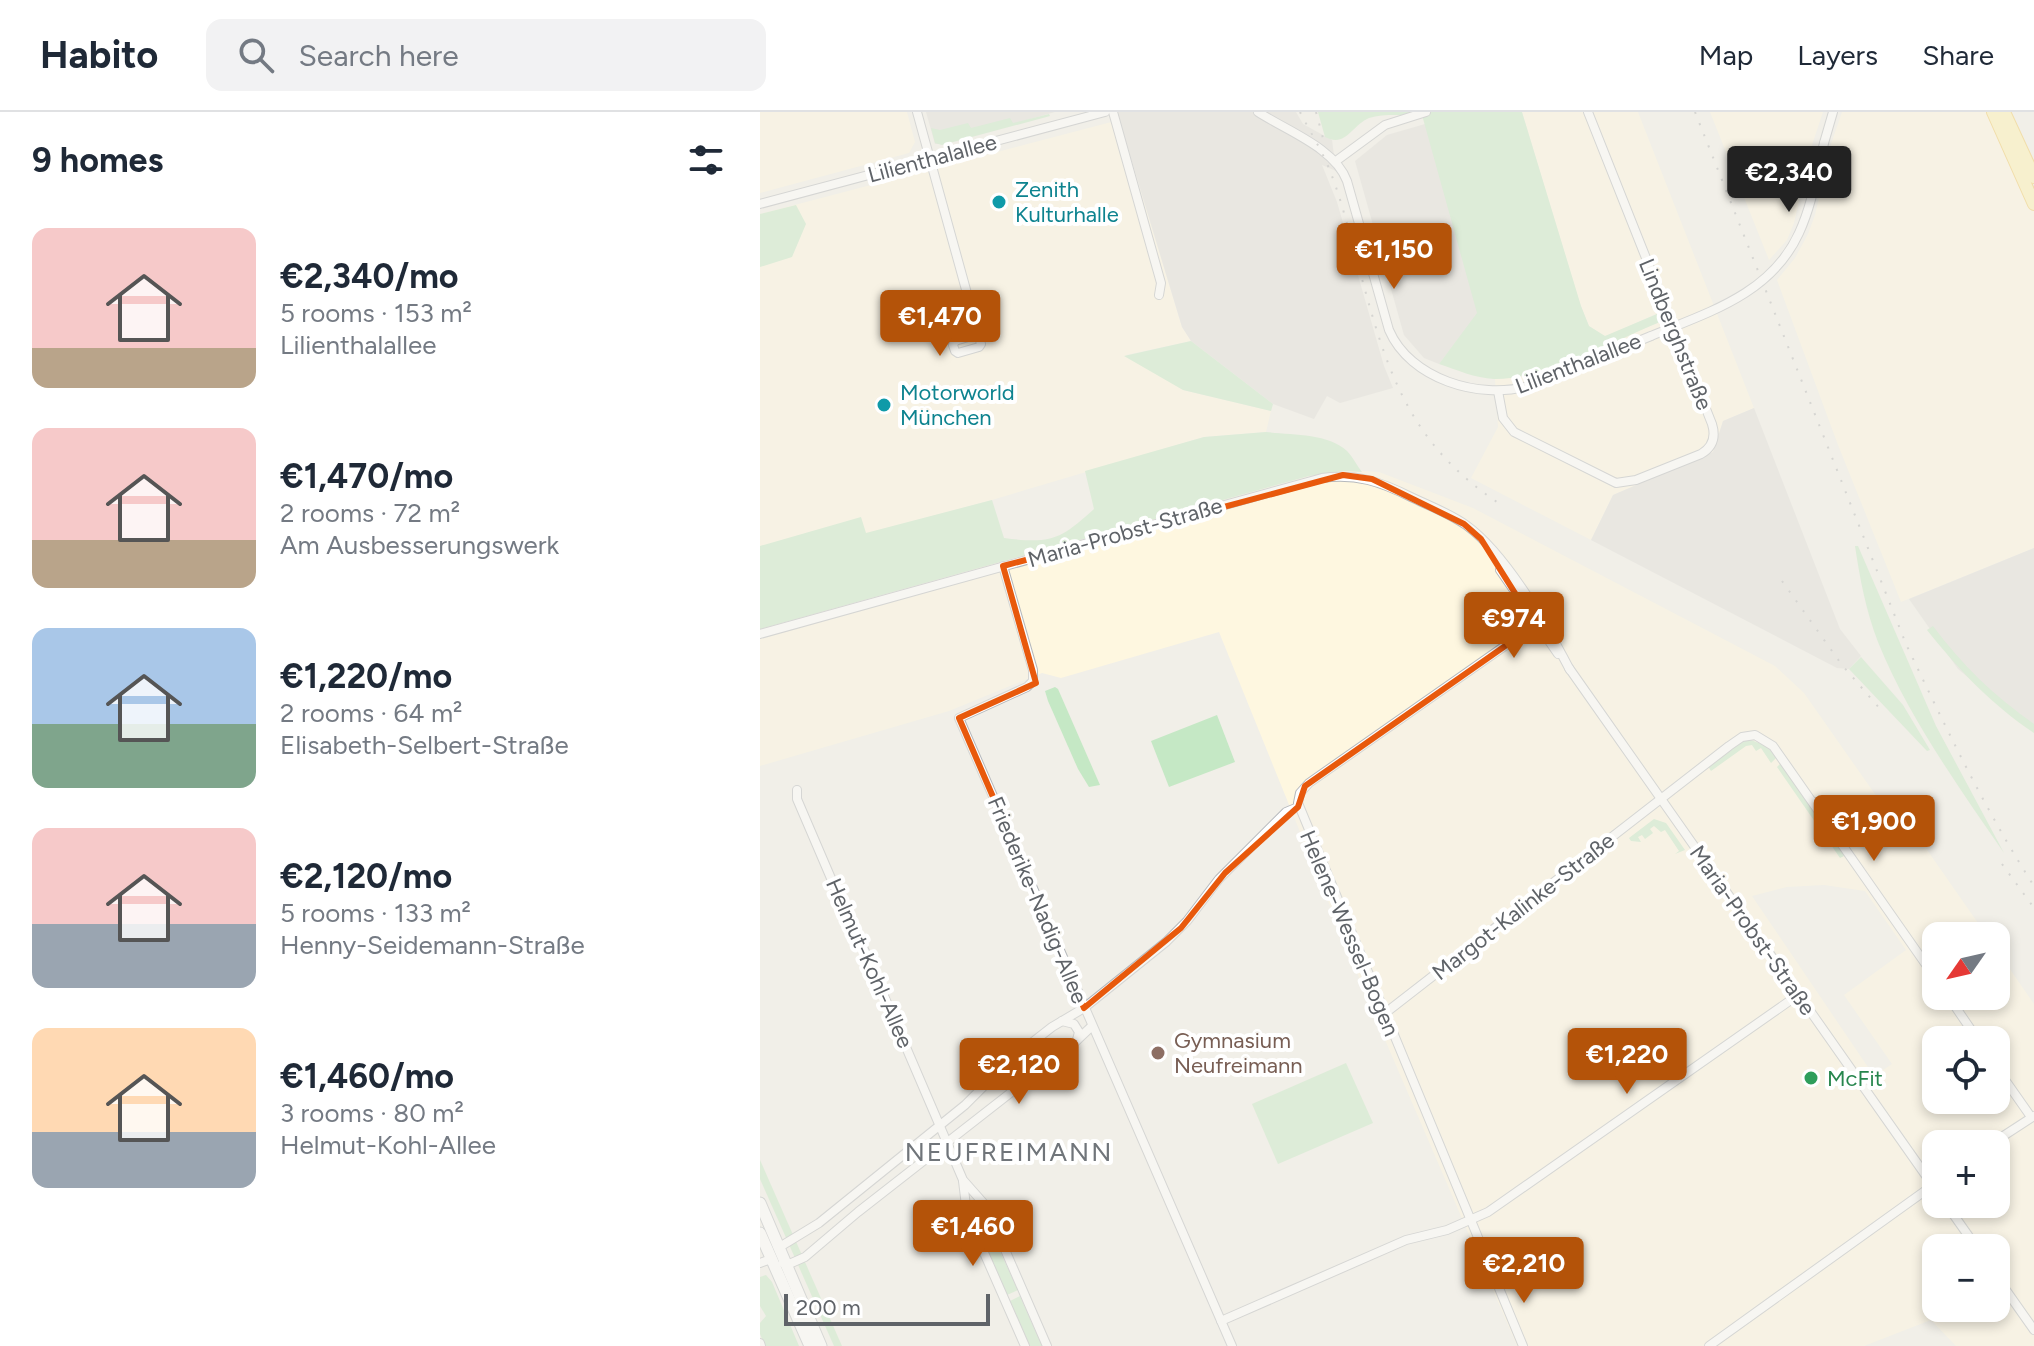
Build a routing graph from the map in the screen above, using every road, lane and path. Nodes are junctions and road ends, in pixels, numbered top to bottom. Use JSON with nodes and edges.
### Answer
{"nodes":[{"id":1,"x":917,"y":112,"type":"edge"},
{"id":2,"x":1105,"y":112,"type":"edge"},
{"id":3,"x":1113,"y":112,"type":"edge"},
{"id":4,"x":1258,"y":112,"type":"edge"},
{"id":5,"x":1426,"y":112,"type":"edge"},
{"id":6,"x":1588,"y":112,"type":"edge"},
{"id":7,"x":1833,"y":112,"type":"edge"},
{"id":8,"x":1993,"y":112,"type":"edge"},
{"id":9,"x":2004,"y":112,"type":"edge"},
{"id":10,"x":929,"y":158,"type":"junction"},
{"id":11,"x":1336,"y":161,"type":"junction"},
{"id":12,"x":2034,"y":177,"type":"edge"},
{"id":13,"x":760,"y":204,"type":"edge"},
{"id":14,"x":2034,"y":204,"type":"edge"},
{"id":15,"x":1159,"y":295,"type":"dead end"},
{"id":16,"x":978,"y":334,"type":"junction"},
{"id":17,"x":1498,"y":391,"type":"junction"},
{"id":18,"x":1003,"y":566,"type":"junction"},
{"id":19,"x":1539,"y":623,"type":"junction"},
{"id":20,"x":760,"y":634,"type":"edge"},
{"id":21,"x":797,"y":790,"type":"dead end"},
{"id":22,"x":1661,"y":799,"type":"junction"},
{"id":23,"x":1298,"y":807,"type":"junction"},
{"id":24,"x":1922,"y":959,"type":"edge"},
{"id":25,"x":1798,"y":995,"type":"junction"},
{"id":26,"x":1084,"y":1008,"type":"junction"},
{"id":27,"x":1384,"y":1014,"type":"junction"},
{"id":28,"x":1061,"y":1021,"type":"junction"},
{"id":29,"x":1092,"y":1026,"type":"junction"},
{"id":30,"x":1077,"y":1040,"type":"junction"},
{"id":31,"x":1008,"y":1062,"type":"junction"},
{"id":32,"x":1019,"y":1086,"type":"junction"},
{"id":33,"x":2010,"y":1086,"type":"edge"},
{"id":34,"x":2032,"y":1116,"type":"edge"},
{"id":35,"x":940,"y":1125,"type":"junction"},
{"id":36,"x":2010,"y":1131,"type":"edge"},
{"id":37,"x":947,"y":1142,"type":"junction"},
{"id":38,"x":1922,"y":1168,"type":"edge"},
{"id":39,"x":963,"y":1180,"type":"junction"},
{"id":40,"x":1922,"y":1195,"type":"edge"},
{"id":41,"x":760,"y":1203,"type":"edge"},
{"id":42,"x":1471,"y":1220,"type":"junction"},
{"id":43,"x":760,"y":1233,"type":"edge"},
{"id":44,"x":779,"y":1246,"type":"junction"},
{"id":45,"x":766,"y":1261,"type":"edge"},
{"id":46,"x":787,"y":1265,"type":"junction"},
{"id":47,"x":2010,"y":1296,"type":"edge"},
{"id":48,"x":1221,"y":1321,"type":"junction"},
{"id":49,"x":2034,"y":1330,"type":"edge"},
{"id":50,"x":810,"y":1346,"type":"edge"},
{"id":51,"x":821,"y":1346,"type":"edge"},
{"id":52,"x":1025,"y":1346,"type":"edge"},
{"id":53,"x":1047,"y":1346,"type":"edge"},
{"id":54,"x":1232,"y":1346,"type":"edge"},
{"id":55,"x":1523,"y":1346,"type":"edge"},
{"id":56,"x":1709,"y":1346,"type":"edge"}],
"edges":[{"from":1,"to":10,"type":"street"},
{"from":2,"to":10,"type":"street","name":"Lilienthalallee"},
{"from":3,"to":15,"type":"street"},
{"from":4,"to":11,"type":"street"},
{"from":5,"to":11,"type":"street"},
{"from":6,"to":17,"type":"street","name":"Lindberghstraße"},
{"from":7,"to":17,"type":"street","name":"Lilienthalallee","bridge":true},
{"from":8,"to":14,"type":"main road"},
{"from":9,"to":12,"type":"main road"},
{"from":10,"to":13,"type":"street","name":"Lilienthalallee"},
{"from":10,"to":16,"type":"street"},
{"from":11,"to":17,"type":"street","name":"Lilienthalallee"},
{"from":16,"to":16,"type":"street"},
{"from":18,"to":19,"type":"street","name":"Maria-Probst-Straße"},
{"from":18,"to":20,"type":"street","name":"Maria-Probst-Straße"},
{"from":18,"to":26,"type":"street","name":"Friederike-Nadig-Allee"},
{"from":19,"to":22,"type":"street","name":"Maria-Probst-Straße"},
{"from":19,"to":23,"type":"street","name":"Helene-Wessel-Bogen"},
{"from":21,"to":35,"type":"street","name":"Helmut-Kohl-Allee"},
{"from":22,"to":24,"type":"street","name":"Margot-Kalinke-Straße"},
{"from":22,"to":25,"type":"street","name":"Maria-Probst-Straße"},
{"from":22,"to":27,"type":"street","name":"Margot-Kalinke-Straße"},
{"from":23,"to":26,"type":"street"},
{"from":23,"to":27,"type":"street","name":"Helene-Wessel-Bogen"},
{"from":25,"to":38,"type":"street","name":"Maria-Probst-Straße"},
{"from":25,"to":42,"type":"street"},
{"from":26,"to":28,"type":"street"},
{"from":26,"to":29,"type":"street","name":"Friederike-Nadig-Allee"},
{"from":27,"to":42,"type":"street","name":"Helene-Wessel-Bogen"},
{"from":28,"to":30,"type":"street"},
{"from":28,"to":31,"type":"street"},
{"from":29,"to":30,"type":"street"},
{"from":29,"to":48,"type":"street","name":"Friederike-Nadig-Allee"},
{"from":30,"to":32,"type":"street"},
{"from":31,"to":32,"type":"street"},
{"from":31,"to":35,"type":"street"},
{"from":32,"to":37,"type":"street"},
{"from":33,"to":34,"type":"street"},
{"from":34,"to":36,"type":"street"},
{"from":35,"to":37,"type":"street","name":"Helmut-Kohl-Allee"},
{"from":35,"to":44,"type":"street"},
{"from":37,"to":39,"type":"street","name":"Helmut-Kohl-Allee"},
{"from":37,"to":46,"type":"street"},
{"from":39,"to":52,"type":"street","name":"Helmut-Kohl-Allee"},
{"from":39,"to":53,"type":"street","name":"Helmut-Kohl-Allee"},
{"from":40,"to":56,"type":"street"},
{"from":41,"to":44,"type":"main road"},
{"from":42,"to":48,"type":"street"},
{"from":42,"to":55,"type":"street","name":"Helene-Wessel-Bogen"},
{"from":43,"to":45,"type":"main road"},
{"from":44,"to":45,"type":"street"},
{"from":44,"to":46,"type":"main road"},
{"from":45,"to":46,"type":"street"},
{"from":45,"to":50,"type":"main road"},
{"from":46,"to":51,"type":"main road"},
{"from":47,"to":49,"type":"street"},
{"from":48,"to":54,"type":"street","name":"Friederike-Nadig-Allee"}]}
